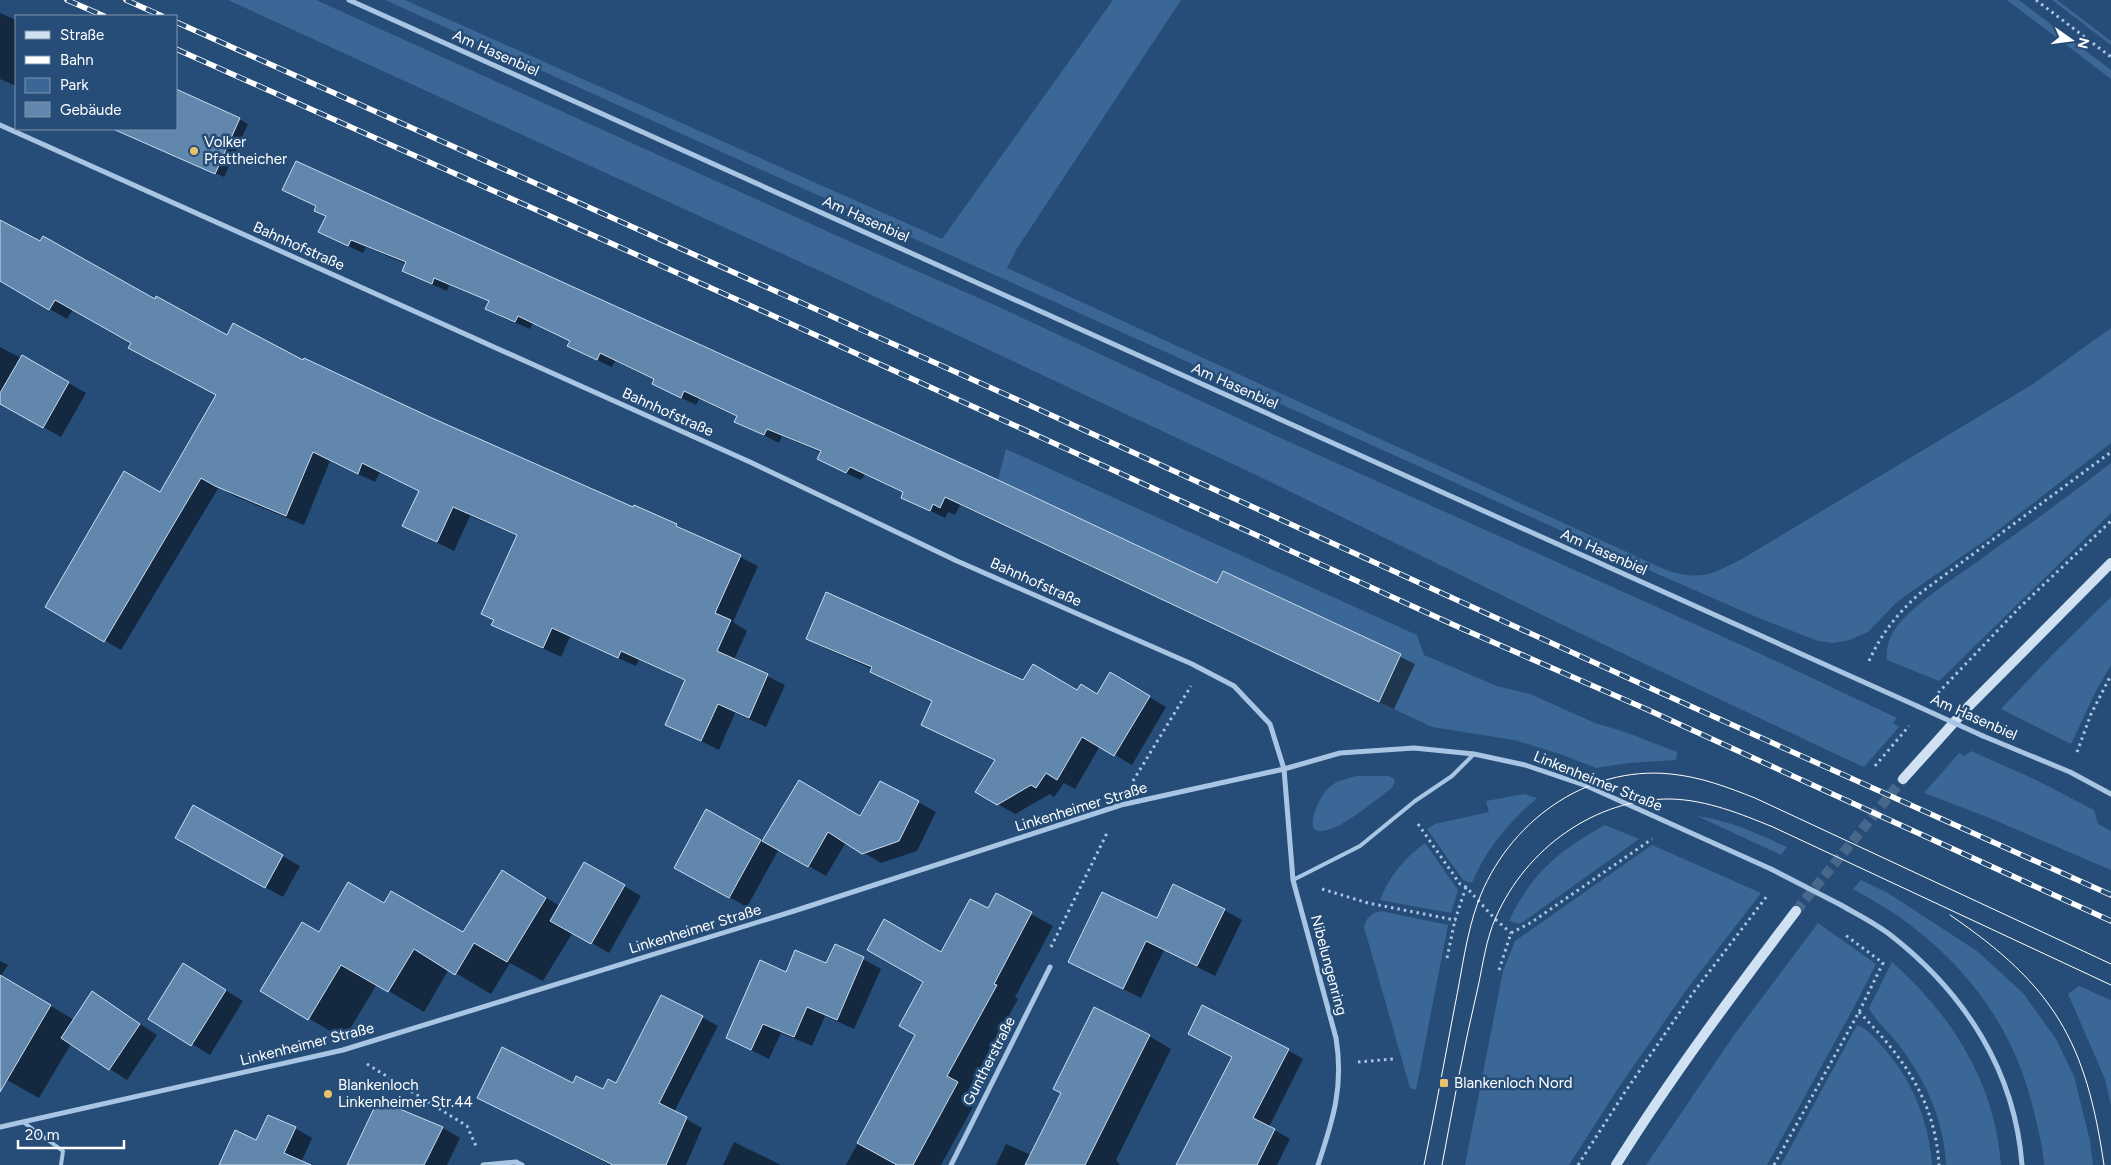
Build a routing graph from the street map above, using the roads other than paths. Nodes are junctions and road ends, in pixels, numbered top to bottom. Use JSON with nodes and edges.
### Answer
{"nodes":[{"id":1,"x":349,"y":0,"type":"edge"},
{"id":2,"x":0,"y":125,"type":"edge"},
{"id":3,"x":2111,"y":563,"type":"edge"},
{"id":4,"x":1474,"y":754,"type":"junction"},
{"id":5,"x":1284,"y":769,"type":"junction"},
{"id":6,"x":1903,"y":779,"type":"tunnel mouth"},
{"id":7,"x":2111,"y":794,"type":"edge"},
{"id":8,"x":1293,"y":880,"type":"junction"},
{"id":9,"x":1796,"y":911,"type":"tunnel mouth"},
{"id":10,"x":1050,"y":967,"type":"road end"},
{"id":11,"x":23,"y":1122,"type":"junction"},
{"id":12,"x":0,"y":1127,"type":"edge"},
{"id":13,"x":484,"y":1164,"type":"edge"},
{"id":14,"x":62,"y":1165,"type":"edge"},
{"id":15,"x":522,"y":1165,"type":"edge"},
{"id":16,"x":951,"y":1165,"type":"edge"},
{"id":17,"x":1318,"y":1165,"type":"edge"},
{"id":18,"x":1616,"y":1165,"type":"edge"},
{"id":19,"x":2022,"y":1165,"type":"edge"}],
"edges":[{"from":1,"to":7,"type":"street","name":"Am Hasenbiel","bridge":true},
{"from":2,"to":5,"type":"street","name":"Bahnhofstraße"},
{"from":3,"to":6,"type":"main road"},
{"from":4,"to":5,"type":"street","name":"Linkenheimer Straße"},
{"from":4,"to":8,"type":"lane"},
{"from":4,"to":19,"type":"street","name":"Linkenheimer Straße","bridge":true},
{"from":5,"to":8,"type":"street","name":"Nibelungenring"},
{"from":5,"to":11,"type":"street","name":"Linkenheimer Straße"},
{"from":8,"to":17,"type":"street","name":"Nibelungenring"},
{"from":9,"to":18,"type":"main road"},
{"from":10,"to":16,"type":"street","name":"Guntherstraße"},
{"from":11,"to":12,"type":"street","name":"Linkenheimer Straße"},
{"from":11,"to":14,"type":"lane"},
{"from":13,"to":15,"type":"street"}]}
